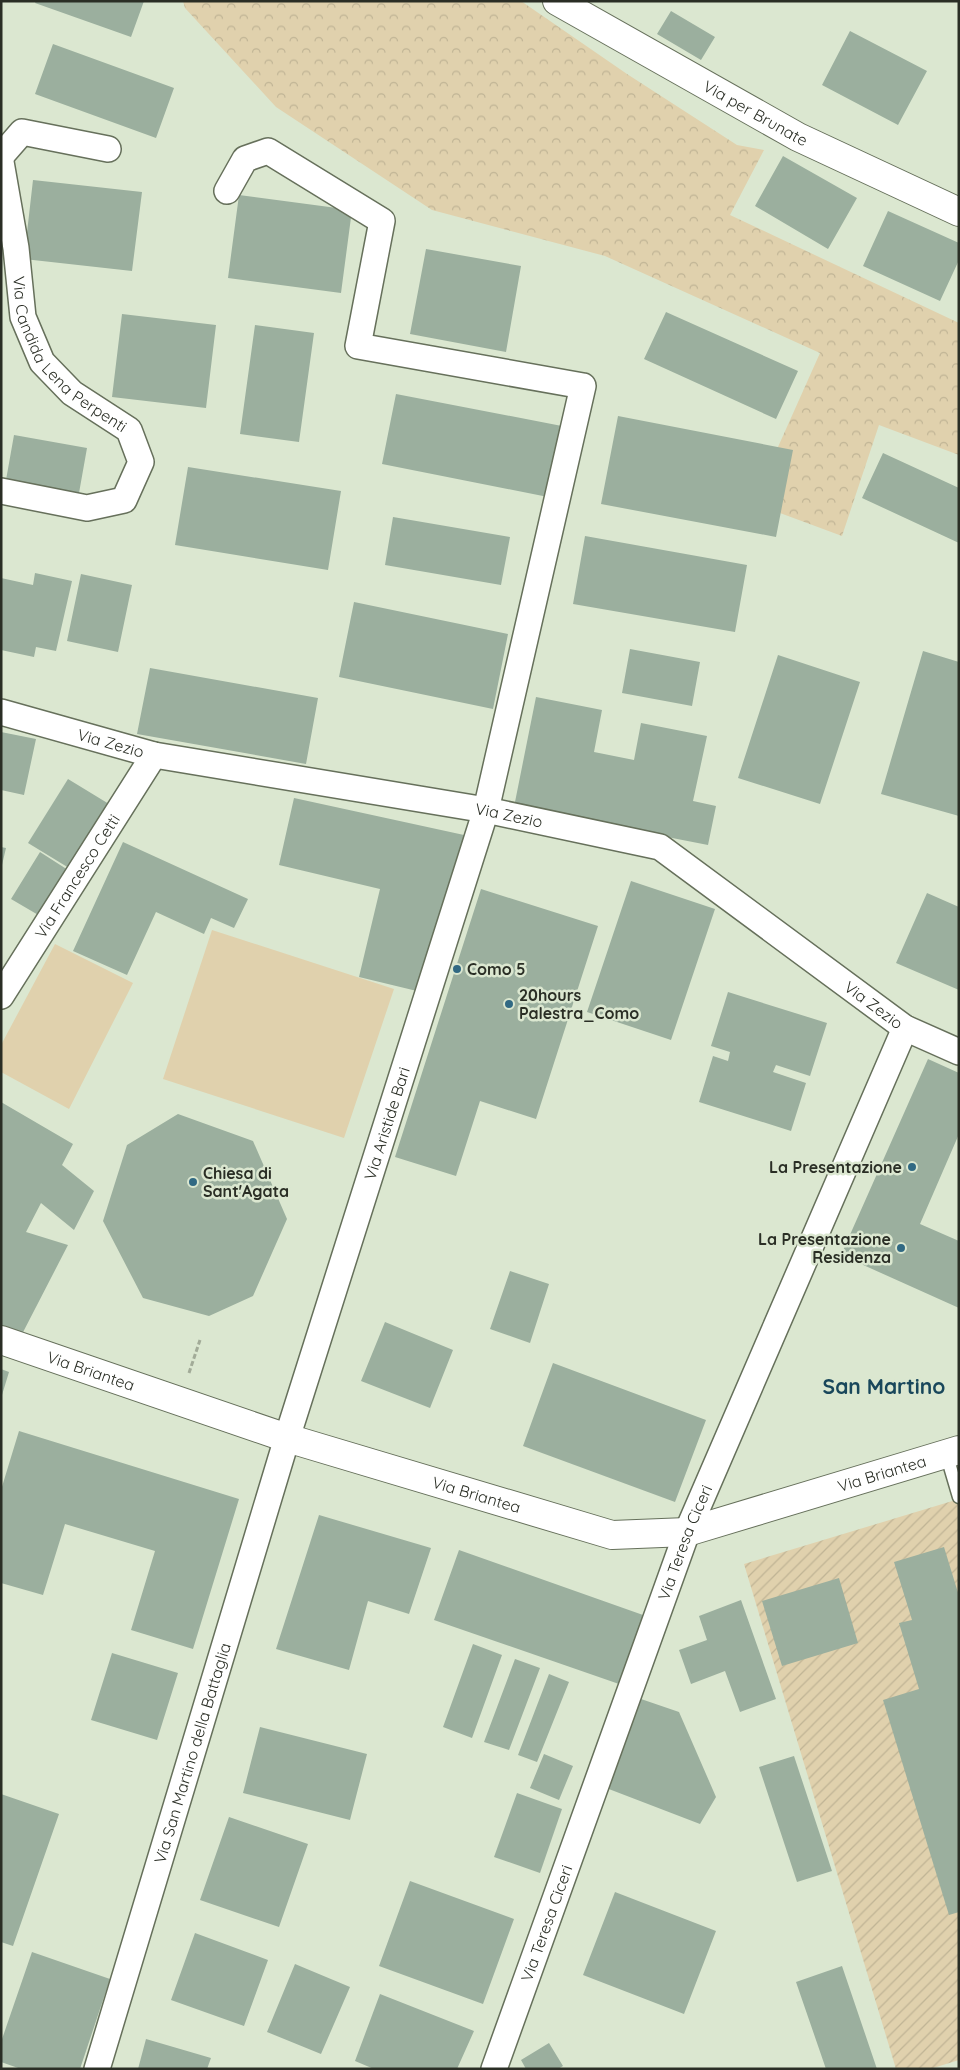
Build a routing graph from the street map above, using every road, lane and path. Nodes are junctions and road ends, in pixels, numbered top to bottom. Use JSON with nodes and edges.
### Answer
{"nodes":[{"id":1,"x":558,"y":1,"type":"edge"},
{"id":2,"x":108,"y":149,"type":"dead end"},
{"id":3,"x":1,"y":156,"type":"edge"},
{"id":4,"x":1,"y":162,"type":"edge"},
{"id":5,"x":227,"y":191,"type":"dead end"},
{"id":6,"x":959,"y":212,"type":"edge"},
{"id":7,"x":1,"y":491,"type":"edge"},
{"id":8,"x":1,"y":712,"type":"edge"},
{"id":9,"x":154,"y":755,"type":"junction"},
{"id":10,"x":486,"y":810,"type":"junction"},
{"id":11,"x":1,"y":996,"type":"edge"},
{"id":12,"x":904,"y":1028,"type":"junction"},
{"id":13,"x":959,"y":1052,"type":"edge"},
{"id":14,"x":1,"y":1340,"type":"edge"},
{"id":15,"x":200,"y":1340,"type":"dead end"},
{"id":16,"x":191,"y":1368,"type":"dead end"},
{"id":17,"x":287,"y":1438,"type":"junction"},
{"id":18,"x":952,"y":1451,"type":"edge"},
{"id":19,"x":959,"y":1497,"type":"edge"},
{"id":20,"x":687,"y":1532,"type":"junction"},
{"id":21,"x":97,"y":2069,"type":"edge"},
{"id":22,"x":494,"y":2069,"type":"edge"}],
"edges":[{"from":1,"to":6,"type":"main road","name":"Via per Brunate"},
{"from":2,"to":3,"type":"street"},
{"from":4,"to":7,"type":"street","name":"Via Candida Lena Perpenti"},
{"from":5,"to":10,"type":"street","name":"Via Aristide Bari"},
{"from":8,"to":9,"type":"street","name":"Via Zezio"},
{"from":9,"to":10,"type":"street","name":"Via Zezio"},
{"from":9,"to":11,"type":"street","name":"Via Francesco Cetti"},
{"from":10,"to":12,"type":"street","name":"Via Zezio"},
{"from":10,"to":17,"type":"street","name":"Via Aristide Bari"},
{"from":12,"to":13,"type":"street","name":"Via Zezio"},
{"from":12,"to":20,"type":"street","name":"Via Teresa Ciceri"},
{"from":14,"to":17,"type":"main road","name":"Via Briantea"},
{"from":15,"to":16,"type":"path"},
{"from":17,"to":20,"type":"main road","name":"Via Briantea"},
{"from":17,"to":21,"type":"street","name":"Via San Martino della Battaglia"},
{"from":18,"to":19,"type":"lane"},
{"from":18,"to":20,"type":"main road","name":"Via Briantea"},
{"from":20,"to":22,"type":"street","name":"Via Teresa Ciceri"}]}
